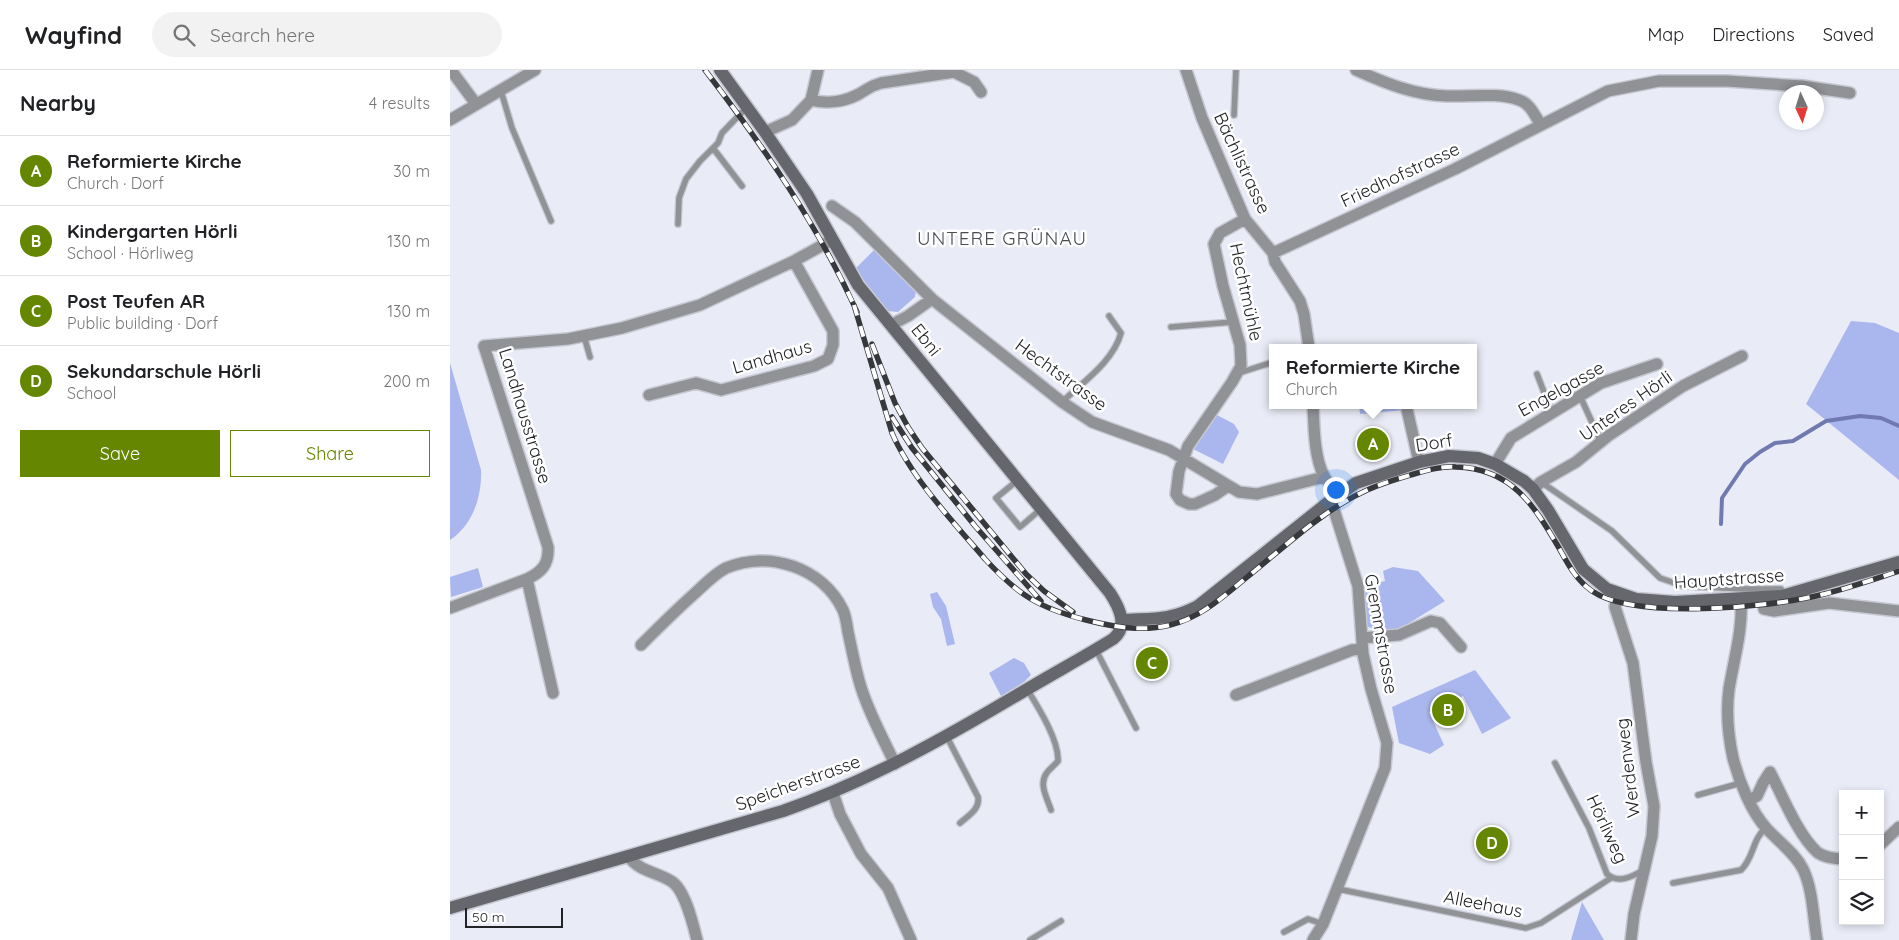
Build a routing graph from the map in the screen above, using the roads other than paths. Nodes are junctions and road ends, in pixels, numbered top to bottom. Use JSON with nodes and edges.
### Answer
{"nodes":[{"id":1,"x":451,"y":70,"type":"edge"},
{"id":2,"x":535,"y":70,"type":"edge"},
{"id":3,"x":720,"y":70,"type":"edge"},
{"id":4,"x":818,"y":70,"type":"edge"},
{"id":5,"x":1186,"y":70,"type":"edge"},
{"id":6,"x":1236,"y":70,"type":"edge"},
{"id":7,"x":1356,"y":70,"type":"edge"},
{"id":8,"x":501,"y":91,"type":"junction"},
{"id":9,"x":981,"y":92,"type":"dead end"},
{"id":10,"x":1850,"y":93,"type":"dead end"},
{"id":11,"x":811,"y":100,"type":"junction"},
{"id":12,"x":476,"y":104,"type":"junction"},
{"id":13,"x":747,"y":108,"type":"junction"},
{"id":14,"x":1234,"y":115,"type":"dead end"},
{"id":15,"x":450,"y":120,"type":"edge"},
{"id":16,"x":1541,"y":125,"type":"junction"},
{"id":17,"x":765,"y":132,"type":"junction"},
{"id":18,"x":713,"y":148,"type":"junction"},
{"id":19,"x":742,"y":186,"type":"dead end"},
{"id":20,"x":832,"y":206,"type":"dead end"},
{"id":21,"x":1245,"y":219,"type":"junction"},
{"id":22,"x":551,"y":221,"type":"dead end"},
{"id":23,"x":678,"y":224,"type":"dead end"},
{"id":24,"x":832,"y":240,"type":"junction"},
{"id":25,"x":1273,"y":253,"type":"junction"},
{"id":26,"x":794,"y":261,"type":"junction"},
{"id":27,"x":932,"y":299,"type":"junction"},
{"id":28,"x":1109,"y":316,"type":"dead end"},
{"id":29,"x":1233,"y":322,"type":"junction"},
{"id":30,"x":891,"y":325,"type":"junction"},
{"id":31,"x":1171,"y":327,"type":"dead end"},
{"id":32,"x":584,"y":336,"type":"junction"},
{"id":33,"x":1308,"y":344,"type":"edge"},
{"id":34,"x":1742,"y":356,"type":"dead end"},
{"id":35,"x":590,"y":357,"type":"dead end"},
{"id":36,"x":1269,"y":363,"type":"edge"},
{"id":37,"x":1657,"y":364,"type":"dead end"},
{"id":38,"x":1238,"y":373,"type":"junction"},
{"id":39,"x":1537,"y":374,"type":"dead end"},
{"id":40,"x":649,"y":395,"type":"dead end"},
{"id":41,"x":1580,"y":396,"type":"junction"},
{"id":42,"x":1062,"y":402,"type":"junction"},
{"id":43,"x":1313,"y":409,"type":"edge"},
{"id":44,"x":1407,"y":409,"type":"edge"},
{"id":45,"x":1552,"y":413,"type":"junction"},
{"id":46,"x":1601,"y":442,"type":"junction"},
{"id":47,"x":1182,"y":458,"type":"junction"},
{"id":48,"x":1419,"y":462,"type":"junction"},
{"id":49,"x":1495,"y":464,"type":"junction"},
{"id":50,"x":1324,"y":477,"type":"junction"},
{"id":51,"x":1018,"y":480,"type":"junction"},
{"id":52,"x":1228,"y":486,"type":"junction"},
{"id":53,"x":1537,"y":486,"type":"junction"},
{"id":54,"x":1334,"y":498,"type":"junction"},
{"id":55,"x":1042,"y":509,"type":"junction"},
{"id":56,"x":1899,"y":562,"type":"edge"},
{"id":57,"x":527,"y":579,"type":"junction"},
{"id":58,"x":1614,"y":592,"type":"junction"},
{"id":59,"x":1782,"y":596,"type":"junction"},
{"id":60,"x":1762,"y":598,"type":"junction"},
{"id":61,"x":1741,"y":599,"type":"junction"},
{"id":62,"x":450,"y":608,"type":"edge"},
{"id":63,"x":1899,"y":611,"type":"edge"},
{"id":64,"x":1122,"y":620,"type":"junction"},
{"id":65,"x":1362,"y":644,"type":"junction"},
{"id":66,"x":641,"y":645,"type":"dead end"},
{"id":67,"x":1461,"y":647,"type":"dead end"},
{"id":68,"x":1096,"y":649,"type":"junction"},
{"id":69,"x":1027,"y":689,"type":"junction"},
{"id":70,"x":553,"y":693,"type":"dead end"},
{"id":71,"x":1236,"y":695,"type":"dead end"},
{"id":72,"x":1136,"y":728,"type":"dead end"},
{"id":73,"x":947,"y":737,"type":"junction"},
{"id":74,"x":1555,"y":763,"type":"dead end"},
{"id":75,"x":896,"y":764,"type":"junction"},
{"id":76,"x":1741,"y":783,"type":"junction"},
{"id":77,"x":833,"y":793,"type":"junction"},
{"id":78,"x":1698,"y":795,"type":"dead end"},
{"id":79,"x":1749,"y":800,"type":"junction"},
{"id":80,"x":1051,"y":810,"type":"dead end"},
{"id":81,"x":960,"y":823,"type":"dead end"},
{"id":82,"x":1899,"y":827,"type":"edge"},
{"id":83,"x":1766,"y":828,"type":"junction"},
{"id":84,"x":1884,"y":841,"type":"edge"},
{"id":85,"x":628,"y":856,"type":"junction"},
{"id":86,"x":1839,"y":859,"type":"edge"},
{"id":87,"x":1644,"y":869,"type":"junction"},
{"id":88,"x":1611,"y":878,"type":"junction"},
{"id":89,"x":1673,"y":882,"type":"dead end"},
{"id":90,"x":1336,"y":891,"type":"junction"},
{"id":91,"x":450,"y":908,"type":"edge"},
{"id":92,"x":1061,"y":921,"type":"dead end"},
{"id":93,"x":1323,"y":924,"type":"junction"},
{"id":94,"x":1284,"y":932,"type":"dead end"},
{"id":95,"x":697,"y":940,"type":"edge"},
{"id":96,"x":911,"y":940,"type":"edge"},
{"id":97,"x":1030,"y":940,"type":"edge"},
{"id":98,"x":1313,"y":940,"type":"edge"},
{"id":99,"x":1630,"y":940,"type":"edge"},
{"id":100,"x":1817,"y":940,"type":"edge"}],
"edges":[{"from":1,"to":12,"type":"street"},
{"from":2,"to":8,"type":"street"},
{"from":3,"to":13,"type":"main road","name":"Ebni"},
{"from":4,"to":11,"type":"street"},
{"from":5,"to":21,"type":"street","name":"Bächlistrasse"},
{"from":6,"to":14,"type":"lane"},
{"from":7,"to":16,"type":"street"},
{"from":8,"to":12,"type":"street"},
{"from":8,"to":22,"type":"lane"},
{"from":9,"to":11,"type":"street"},
{"from":10,"to":16,"type":"street","name":"Friedhofstrasse"},
{"from":11,"to":17,"type":"street"},
{"from":12,"to":15,"type":"street"},
{"from":13,"to":17,"type":"main road","name":"Ebni"},
{"from":13,"to":18,"type":"lane"},
{"from":16,"to":25,"type":"street","name":"Friedhofstrasse"},
{"from":17,"to":24,"type":"main road","name":"Ebni"},
{"from":18,"to":19,"type":"lane"},
{"from":18,"to":23,"type":"lane"},
{"from":20,"to":27,"type":"street","name":"Hechtstrasse"},
{"from":21,"to":25,"type":"street","name":"Bächlistrasse"},
{"from":21,"to":29,"type":"street","name":"Hechtmühle"},
{"from":24,"to":26,"type":"street","name":"Landhausstrasse"},
{"from":24,"to":30,"type":"main road","name":"Ebni"},
{"from":25,"to":33,"type":"street","name":"Bächlistrasse"},
{"from":26,"to":32,"type":"street","name":"Landhausstrasse"},
{"from":26,"to":40,"type":"street","name":"Landhaus"},
{"from":27,"to":30,"type":"street"},
{"from":27,"to":42,"type":"street","name":"Hechtstrasse"},
{"from":28,"to":42,"type":"lane"},
{"from":29,"to":31,"type":"lane"},
{"from":29,"to":38,"type":"street","name":"Hechtmühle"},
{"from":30,"to":51,"type":"main road","name":"Ebni"},
{"from":32,"to":35,"type":"lane"},
{"from":32,"to":57,"type":"street","name":"Landhausstrasse"},
{"from":34,"to":46,"type":"street","name":"Unteres Hörli"},
{"from":36,"to":38,"type":"lane"},
{"from":37,"to":41,"type":"street","name":"Engelgasse"},
{"from":38,"to":47,"type":"street"},
{"from":39,"to":45,"type":"lane"},
{"from":41,"to":45,"type":"street","name":"Engelgasse"},
{"from":41,"to":46,"type":"lane"},
{"from":42,"to":47,"type":"street","name":"Hechtstrasse"},
{"from":43,"to":50,"type":"street"},
{"from":44,"to":48,"type":"street"},
{"from":45,"to":49,"type":"street","name":"Engelgasse"},
{"from":46,"to":53,"type":"street","name":"Unteres Hörli"},
{"from":47,"to":52,"type":"street","name":"Hechtstrasse"},
{"from":47,"to":52,"type":"street"},
{"from":48,"to":49,"type":"main road","name":"Dorf"},
{"from":48,"to":54,"type":"main road","name":"Dorf"},
{"from":49,"to":53,"type":"main road","name":"Dorf"},
{"from":50,"to":52,"type":"street","name":"Hechtstrasse"},
{"from":50,"to":54,"type":"street"},
{"from":51,"to":55,"type":"main road","name":"Ebni"},
{"from":51,"to":55,"type":"lane"},
{"from":53,"to":58,"type":"main road","name":"Dorf"},
{"from":53,"to":59,"type":"lane"},
{"from":54,"to":64,"type":"main road","name":"Dorf"},
{"from":54,"to":65,"type":"street","name":"Gremmstrasse"},
{"from":55,"to":64,"type":"main road","name":"Ebni"},
{"from":56,"to":59,"type":"main road","name":"Hauptstrasse"},
{"from":57,"to":62,"type":"street","name":"Landhausstrasse"},
{"from":57,"to":70,"type":"street"},
{"from":58,"to":61,"type":"main road","name":"Hauptstrasse"},
{"from":58,"to":87,"type":"street","name":"Werdenweg"},
{"from":59,"to":60,"type":"main road","name":"Hauptstrasse"},
{"from":60,"to":61,"type":"main road","name":"Hauptstrasse"},
{"from":60,"to":63,"type":"street"},
{"from":61,"to":76,"type":"street"},
{"from":64,"to":68,"type":"main road","name":"Speicherstrasse"},
{"from":65,"to":67,"type":"street"},
{"from":65,"to":71,"type":"street"},
{"from":65,"to":90,"type":"street","name":"Gremmstrasse"},
{"from":66,"to":75,"type":"street"},
{"from":68,"to":69,"type":"main road","name":"Speicherstrasse"},
{"from":68,"to":72,"type":"lane"},
{"from":69,"to":73,"type":"main road","name":"Speicherstrasse"},
{"from":69,"to":80,"type":"lane"},
{"from":73,"to":75,"type":"main road","name":"Speicherstrasse"},
{"from":73,"to":81,"type":"lane"},
{"from":74,"to":88,"type":"lane","name":"Hörliweg"},
{"from":75,"to":77,"type":"main road","name":"Speicherstrasse"},
{"from":76,"to":78,"type":"lane"},
{"from":76,"to":79,"type":"street"},
{"from":77,"to":85,"type":"main road","name":"Speicherstrasse"},
{"from":77,"to":96,"type":"street"},
{"from":79,"to":83,"type":"street"},
{"from":79,"to":86,"type":"street"},
{"from":82,"to":84,"type":"street"},
{"from":83,"to":89,"type":"lane"},
{"from":83,"to":100,"type":"street"},
{"from":85,"to":91,"type":"main road","name":"Speicherstrasse"},
{"from":85,"to":95,"type":"street"},
{"from":87,"to":88,"type":"lane","name":"Hörliweg"},
{"from":87,"to":99,"type":"street","name":"Werdenweg"},
{"from":88,"to":90,"type":"lane","name":"Alleehaus"},
{"from":90,"to":93,"type":"street","name":"Gremmstrasse"},
{"from":92,"to":97,"type":"lane"},
{"from":93,"to":94,"type":"lane"},
{"from":93,"to":98,"type":"street","name":"Gremmstrasse"}]}
